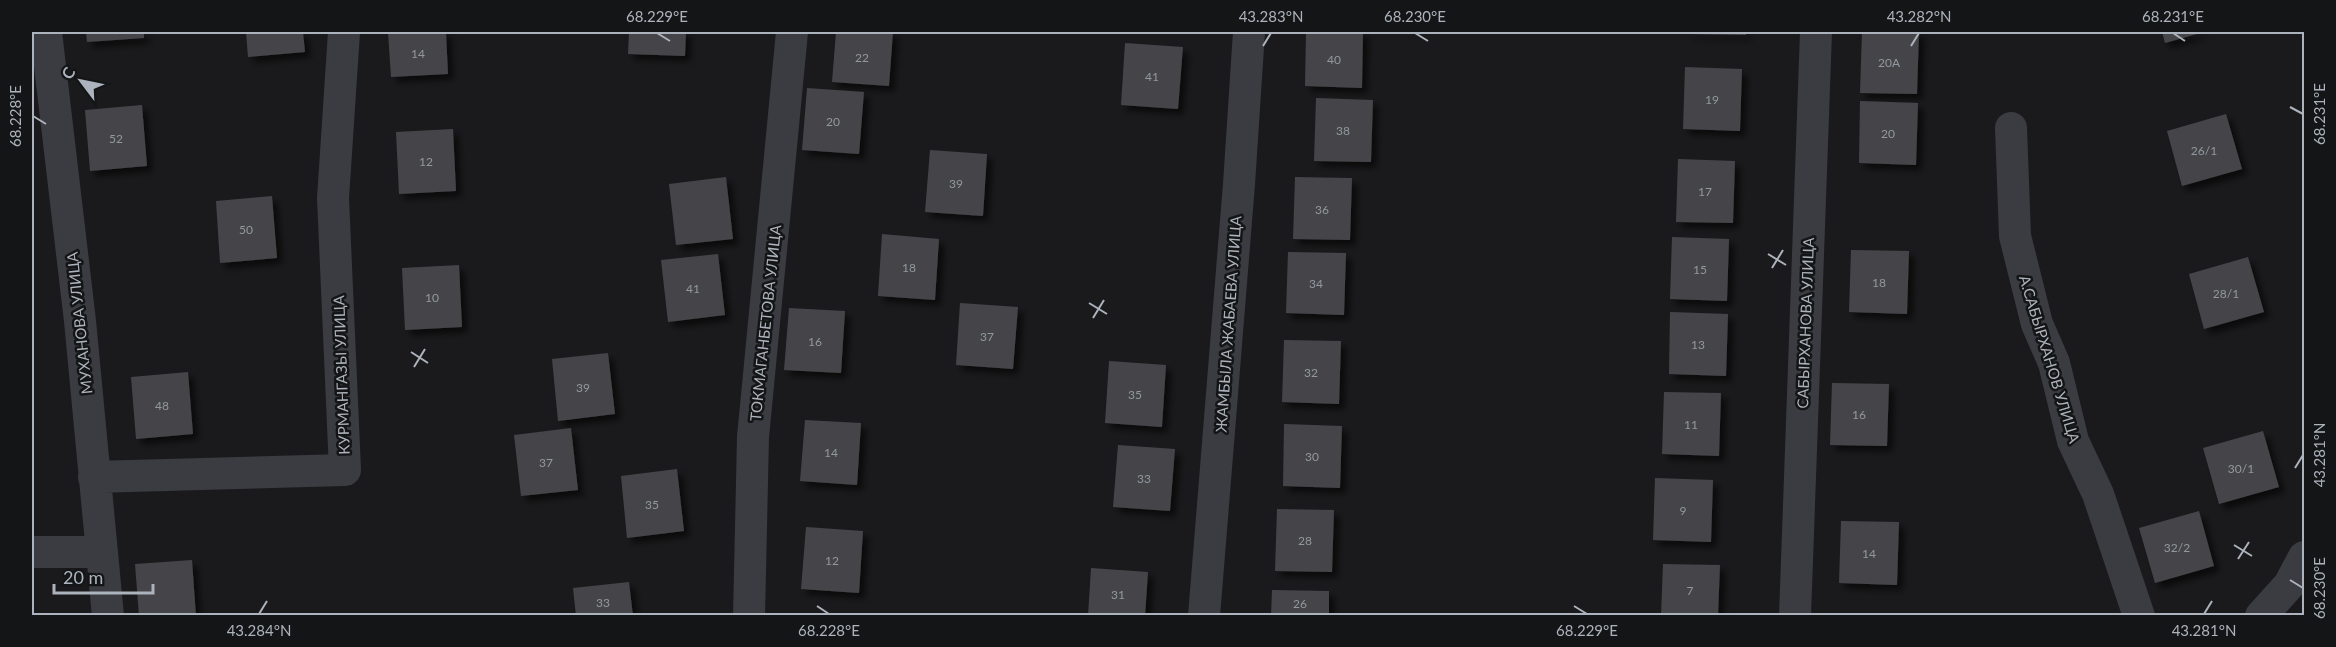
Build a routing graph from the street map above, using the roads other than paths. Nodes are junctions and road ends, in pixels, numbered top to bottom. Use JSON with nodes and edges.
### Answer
{"nodes":[{"id":1,"x":46,"y":32,"type":"edge"},
{"id":2,"x":344,"y":32,"type":"edge"},
{"id":3,"x":792,"y":32,"type":"edge"},
{"id":4,"x":1249,"y":32,"type":"edge"},
{"id":5,"x":1816,"y":32,"type":"edge"},
{"id":6,"x":2011,"y":128,"type":"dead end"},
{"id":7,"x":94,"y":477,"type":"junction"},
{"id":8,"x":32,"y":552,"type":"edge"},
{"id":9,"x":102,"y":552,"type":"junction"},
{"id":10,"x":2304,"y":557,"type":"edge"},
{"id":11,"x":2297,"y":583,"type":"edge"},
{"id":12,"x":108,"y":615,"type":"edge"},
{"id":13,"x":749,"y":615,"type":"edge"},
{"id":14,"x":1204,"y":615,"type":"edge"},
{"id":15,"x":1795,"y":615,"type":"edge"},
{"id":16,"x":2139,"y":615,"type":"edge"},
{"id":17,"x":2261,"y":615,"type":"edge"}],
"edges":[{"from":1,"to":7,"type":"street","name":"МУХАНОВА УЛИЦА"},
{"from":2,"to":7,"type":"street","name":"КУРМАНГАЗЫ УЛИЦА"},
{"from":3,"to":13,"type":"street","name":"ТОКМАГАНБЕТОВА УЛИЦА"},
{"from":4,"to":14,"type":"street","name":"ЖАМБЫЛА ЖАБАЕВА УЛИЦА"},
{"from":5,"to":15,"type":"street","name":"САБЫРХАНОВА УЛИЦА"},
{"from":6,"to":16,"type":"street","name":"А.САБЫРХАНОВ УЛИЦА"},
{"from":7,"to":9,"type":"street","name":"МУХАНОВА УЛИЦА"},
{"from":8,"to":9,"type":"street"},
{"from":9,"to":12,"type":"street","name":"МУХАНОВА УЛИЦА"},
{"from":10,"to":11,"type":"street"},
{"from":11,"to":17,"type":"street"}]}
